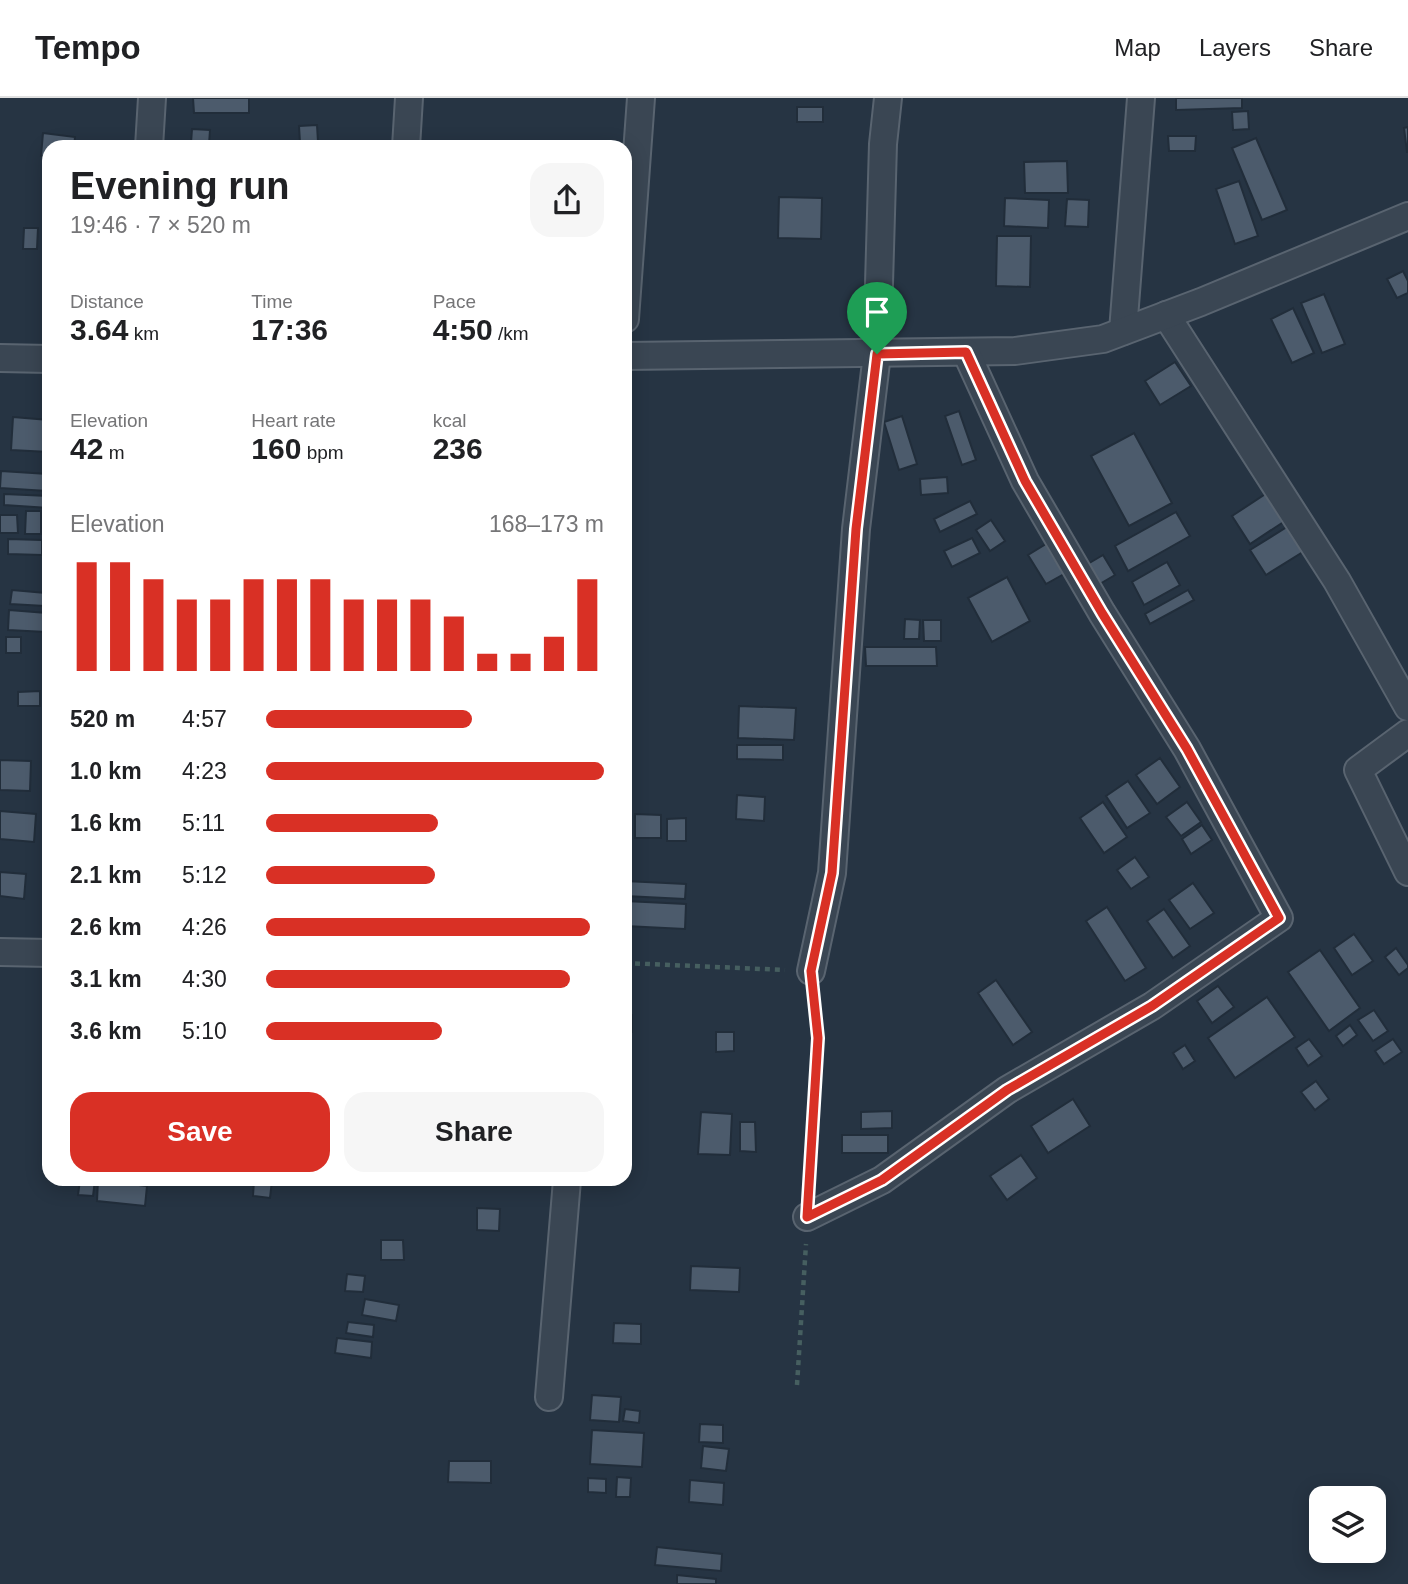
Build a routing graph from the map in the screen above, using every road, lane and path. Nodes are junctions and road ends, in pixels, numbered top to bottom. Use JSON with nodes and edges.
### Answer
{"nodes":[{"id":1,"x":152,"y":98,"type":"edge"},
{"id":2,"x":409,"y":98,"type":"edge"},
{"id":3,"x":641,"y":98,"type":"edge"},
{"id":4,"x":888,"y":98,"type":"edge"},
{"id":5,"x":1141,"y":98,"type":"edge"},
{"id":6,"x":149,"y":140,"type":"edge"},
{"id":7,"x":406,"y":140,"type":"edge"},
{"id":8,"x":1408,"y":216,"type":"edge"},
{"id":9,"x":632,"y":222,"type":"edge"},
{"id":10,"x":1166,"y":315,"type":"junction"},
{"id":11,"x":1123,"y":331,"type":"junction"},
{"id":12,"x":966,"y":352,"type":"junction"},
{"id":13,"x":877,"y":354,"type":"junction"},
{"id":14,"x":632,"y":356,"type":"edge"},
{"id":15,"x":0,"y":358,"type":"edge"},
{"id":16,"x":42,"y":359,"type":"edge"},
{"id":17,"x":1408,"y":707,"type":"edge"},
{"id":18,"x":1408,"y":733,"type":"edge"},
{"id":19,"x":1408,"y":872,"type":"edge"},
{"id":20,"x":0,"y":952,"type":"edge"},
{"id":21,"x":42,"y":953,"type":"edge"},
{"id":22,"x":632,"y":963,"type":"edge"},
{"id":23,"x":811,"y":971,"type":"junction"},
{"id":24,"x":566,"y":1186,"type":"edge"},
{"id":25,"x":807,"y":1217,"type":"junction"},
{"id":26,"x":797,"y":1385,"type":"dead end"},
{"id":27,"x":549,"y":1396,"type":"dead end"}],
"edges":[{"from":1,"to":6,"type":"street"},
{"from":2,"to":7,"type":"street"},
{"from":3,"to":9,"type":"street"},
{"from":4,"to":13,"type":"street"},
{"from":5,"to":11,"type":"street"},
{"from":8,"to":10,"type":"street"},
{"from":10,"to":11,"type":"street"},
{"from":10,"to":17,"type":"street"},
{"from":11,"to":12,"type":"street"},
{"from":12,"to":13,"type":"street"},
{"from":12,"to":25,"type":"street"},
{"from":13,"to":14,"type":"street"},
{"from":13,"to":23,"type":"street"},
{"from":15,"to":16,"type":"street"},
{"from":18,"to":19,"type":"street"},
{"from":20,"to":21,"type":"street"},
{"from":22,"to":23,"type":"path"},
{"from":23,"to":25,"type":"path"},
{"from":24,"to":27,"type":"street"},
{"from":25,"to":26,"type":"path"}]}
